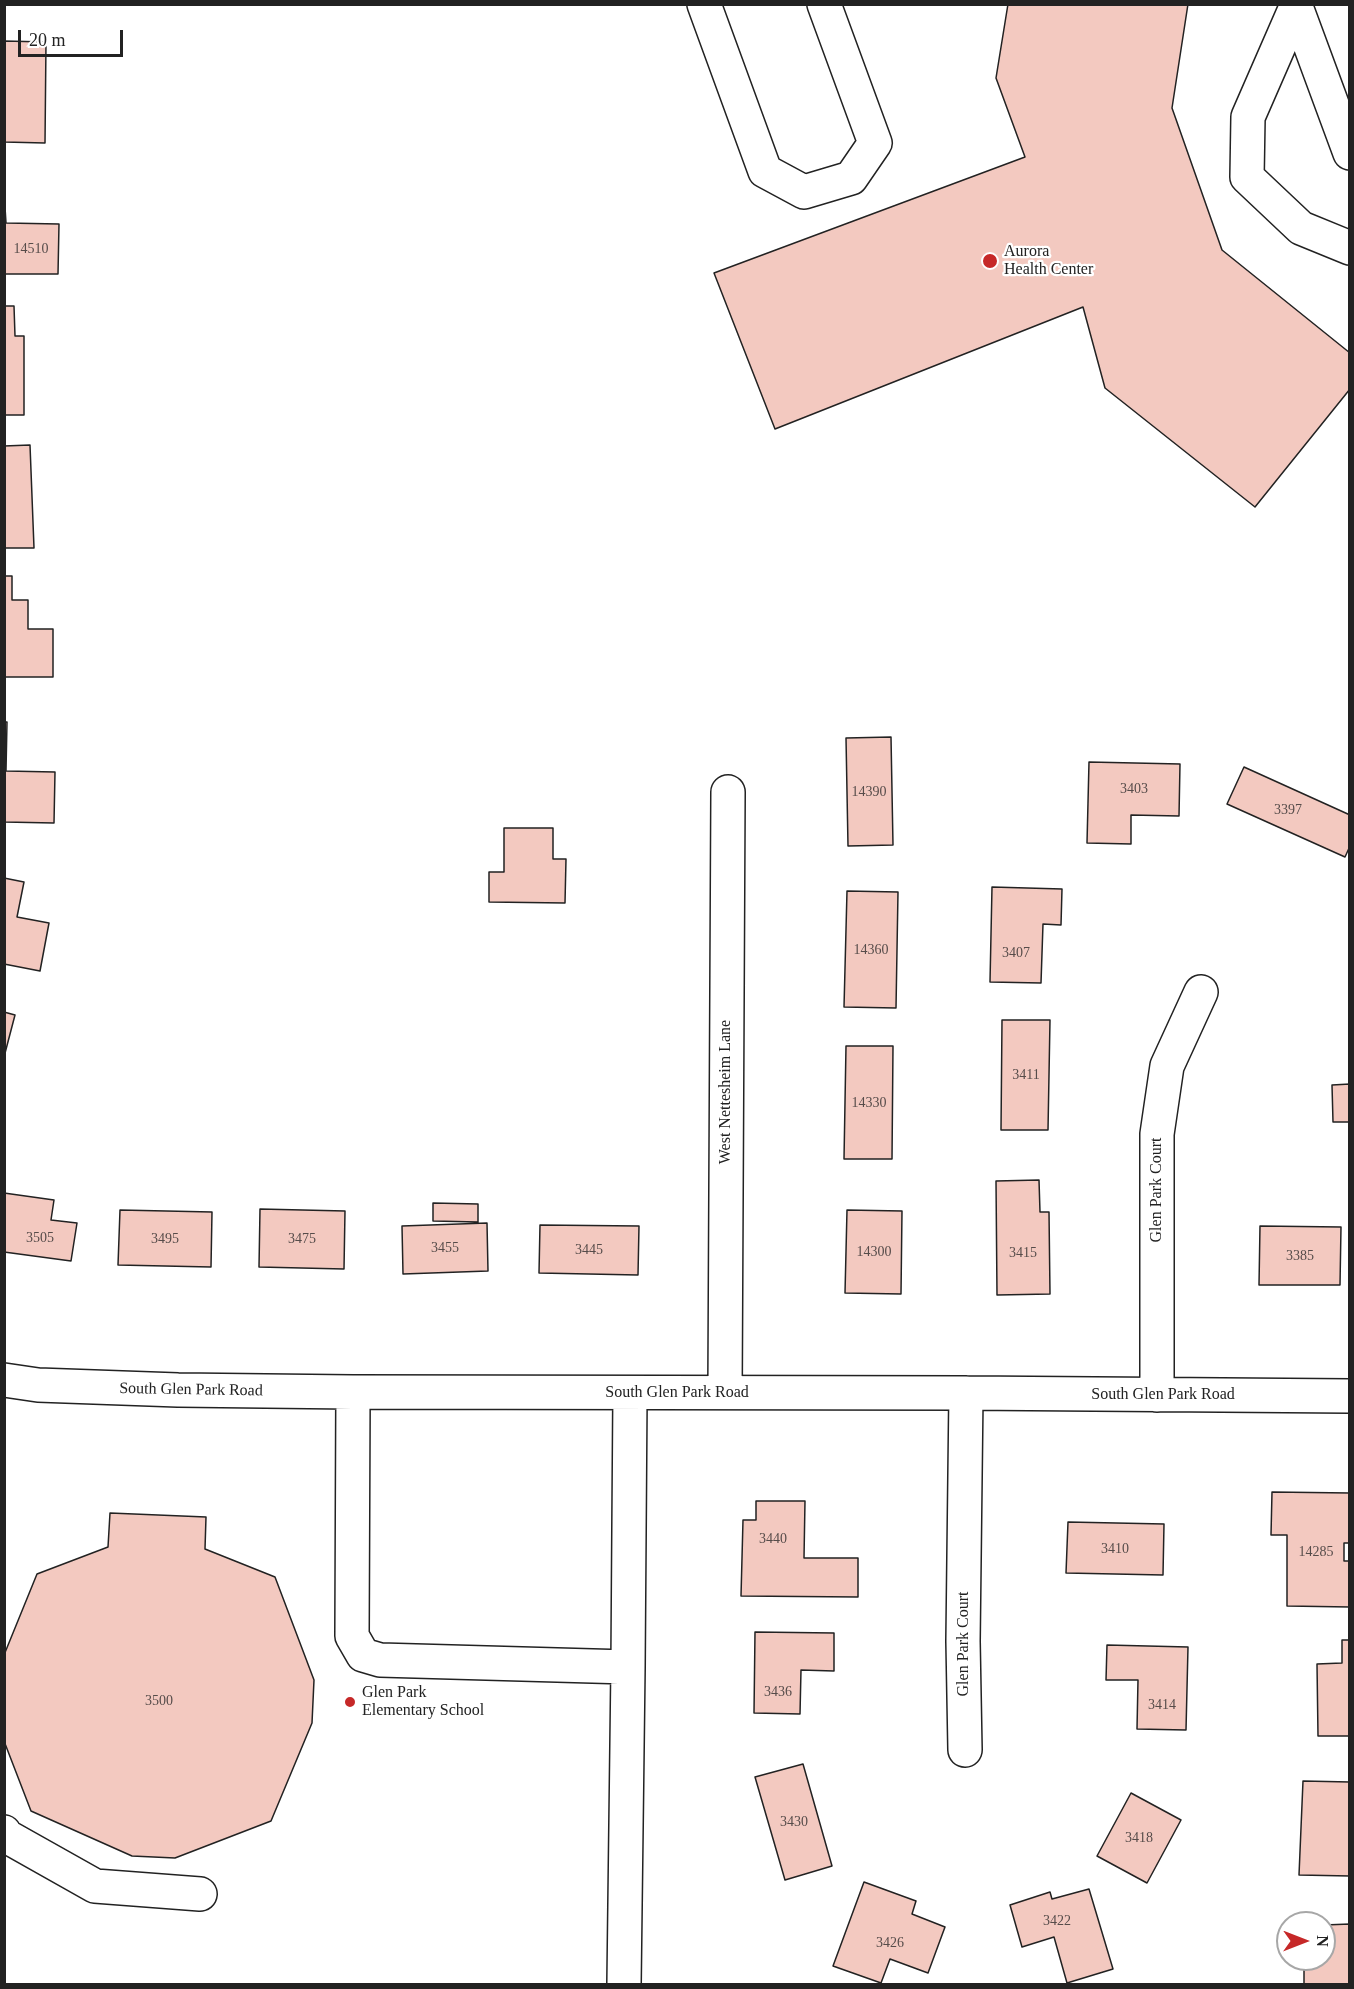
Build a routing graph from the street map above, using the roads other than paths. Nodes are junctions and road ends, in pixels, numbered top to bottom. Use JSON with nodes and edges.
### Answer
{"nodes":[{"id":1,"x":704,"y":4,"type":"edge"},
{"id":2,"x":824,"y":4,"type":"edge"},
{"id":3,"x":1296,"y":6,"type":"edge"},
{"id":4,"x":1348,"y":142,"type":"edge"},
{"id":5,"x":1350,"y":248,"type":"edge"},
{"id":6,"x":728,"y":792,"type":"dead end"},
{"id":7,"x":1201,"y":992,"type":"dead end"},
{"id":8,"x":4,"y":1380,"type":"edge"},
{"id":9,"x":353,"y":1392,"type":"junction"},
{"id":10,"x":725,"y":1392,"type":"junction"},
{"id":11,"x":630,"y":1393,"type":"junction"},
{"id":12,"x":966,"y":1393,"type":"junction"},
{"id":13,"x":1157,"y":1395,"type":"junction"},
{"id":14,"x":1350,"y":1396,"type":"edge"},
{"id":15,"x":628,"y":1667,"type":"junction"},
{"id":16,"x":965,"y":1750,"type":"dead end"},
{"id":17,"x":4,"y":1832,"type":"edge"},
{"id":18,"x":200,"y":1894,"type":"dead end"},
{"id":19,"x":624,"y":1984,"type":"edge"}],
"edges":[{"from":1,"to":2,"type":"street"},
{"from":3,"to":4,"type":"street"},
{"from":3,"to":5,"type":"street"},
{"from":6,"to":10,"type":"street","name":"West Nettesheim Lane"},
{"from":7,"to":13,"type":"street","name":"Glen Park Court"},
{"from":8,"to":9,"type":"street","name":"South Glen Park Road"},
{"from":9,"to":11,"type":"street","name":"South Glen Park Road"},
{"from":9,"to":15,"type":"street"},
{"from":10,"to":11,"type":"street","name":"South Glen Park Road"},
{"from":10,"to":12,"type":"street","name":"South Glen Park Road"},
{"from":11,"to":15,"type":"street"},
{"from":12,"to":13,"type":"street","name":"South Glen Park Road"},
{"from":12,"to":16,"type":"street","name":"Glen Park Court"},
{"from":13,"to":14,"type":"street","name":"South Glen Park Road"},
{"from":15,"to":19,"type":"street"},
{"from":17,"to":18,"type":"street"}]}
